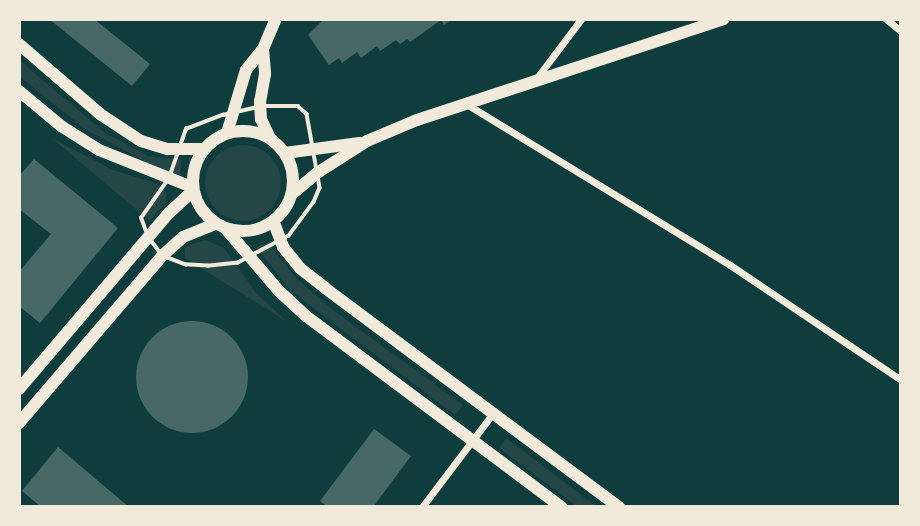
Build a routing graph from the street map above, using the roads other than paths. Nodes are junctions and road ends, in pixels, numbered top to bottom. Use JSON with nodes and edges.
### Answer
{"nodes":[{"id":1,"x":276,"y":19,"type":"edge"},
{"id":2,"x":581,"y":19,"type":"edge"},
{"id":3,"x":724,"y":19,"type":"edge"},
{"id":4,"x":886,"y":19,"type":"edge"},
{"id":5,"x":901,"y":31,"type":"edge"},
{"id":6,"x":19,"y":44,"type":"edge"},
{"id":7,"x":263,"y":49,"type":"junction"},
{"id":8,"x":534,"y":82,"type":"junction"},
{"id":9,"x":19,"y":91,"type":"edge"},
{"id":10,"x":468,"y":105,"type":"junction"},
{"id":11,"x":227,"y":133,"type":"junction"},
{"id":12,"x":270,"y":138,"type":"junction"},
{"id":13,"x":367,"y":141,"type":"junction"},
{"id":14,"x":204,"y":149,"type":"junction"},
{"id":15,"x":285,"y":153,"type":"junction"},
{"id":16,"x":193,"y":189,"type":"junction"},
{"id":17,"x":292,"y":194,"type":"junction"},
{"id":18,"x":274,"y":223,"type":"junction"},
{"id":19,"x":221,"y":227,"type":"junction"},
{"id":20,"x":901,"y":380,"type":"edge"},
{"id":21,"x":19,"y":389,"type":"edge"},
{"id":22,"x":493,"y":413,"type":"junction"},
{"id":23,"x":19,"y":423,"type":"edge"},
{"id":24,"x":472,"y":440,"type":"junction"},
{"id":25,"x":422,"y":507,"type":"edge"},
{"id":26,"x":561,"y":507,"type":"edge"},
{"id":27,"x":619,"y":507,"type":"edge"}],
"edges":[{"from":1,"to":7,"type":"street"},
{"from":2,"to":8,"type":"street"},
{"from":3,"to":8,"type":"street"},
{"from":4,"to":5,"type":"street"},
{"from":6,"to":14,"type":"street"},
{"from":7,"to":11,"type":"street"},
{"from":7,"to":12,"type":"street"},
{"from":8,"to":10,"type":"street"},
{"from":9,"to":16,"type":"street"},
{"from":10,"to":13,"type":"street"},
{"from":10,"to":20,"type":"street"},
{"from":11,"to":12,"type":"street"},
{"from":11,"to":14,"type":"street"},
{"from":12,"to":15,"type":"street"},
{"from":13,"to":15,"type":"street"},
{"from":13,"to":17,"type":"street"},
{"from":14,"to":16,"type":"street"},
{"from":15,"to":17,"type":"street"},
{"from":16,"to":19,"type":"street"},
{"from":16,"to":21,"type":"street"},
{"from":17,"to":18,"type":"street"},
{"from":18,"to":19,"type":"street"},
{"from":18,"to":22,"type":"street"},
{"from":19,"to":23,"type":"street"},
{"from":19,"to":24,"type":"street"},
{"from":22,"to":24,"type":"street"},
{"from":22,"to":27,"type":"street"},
{"from":24,"to":25,"type":"street"},
{"from":24,"to":26,"type":"street"}]}
